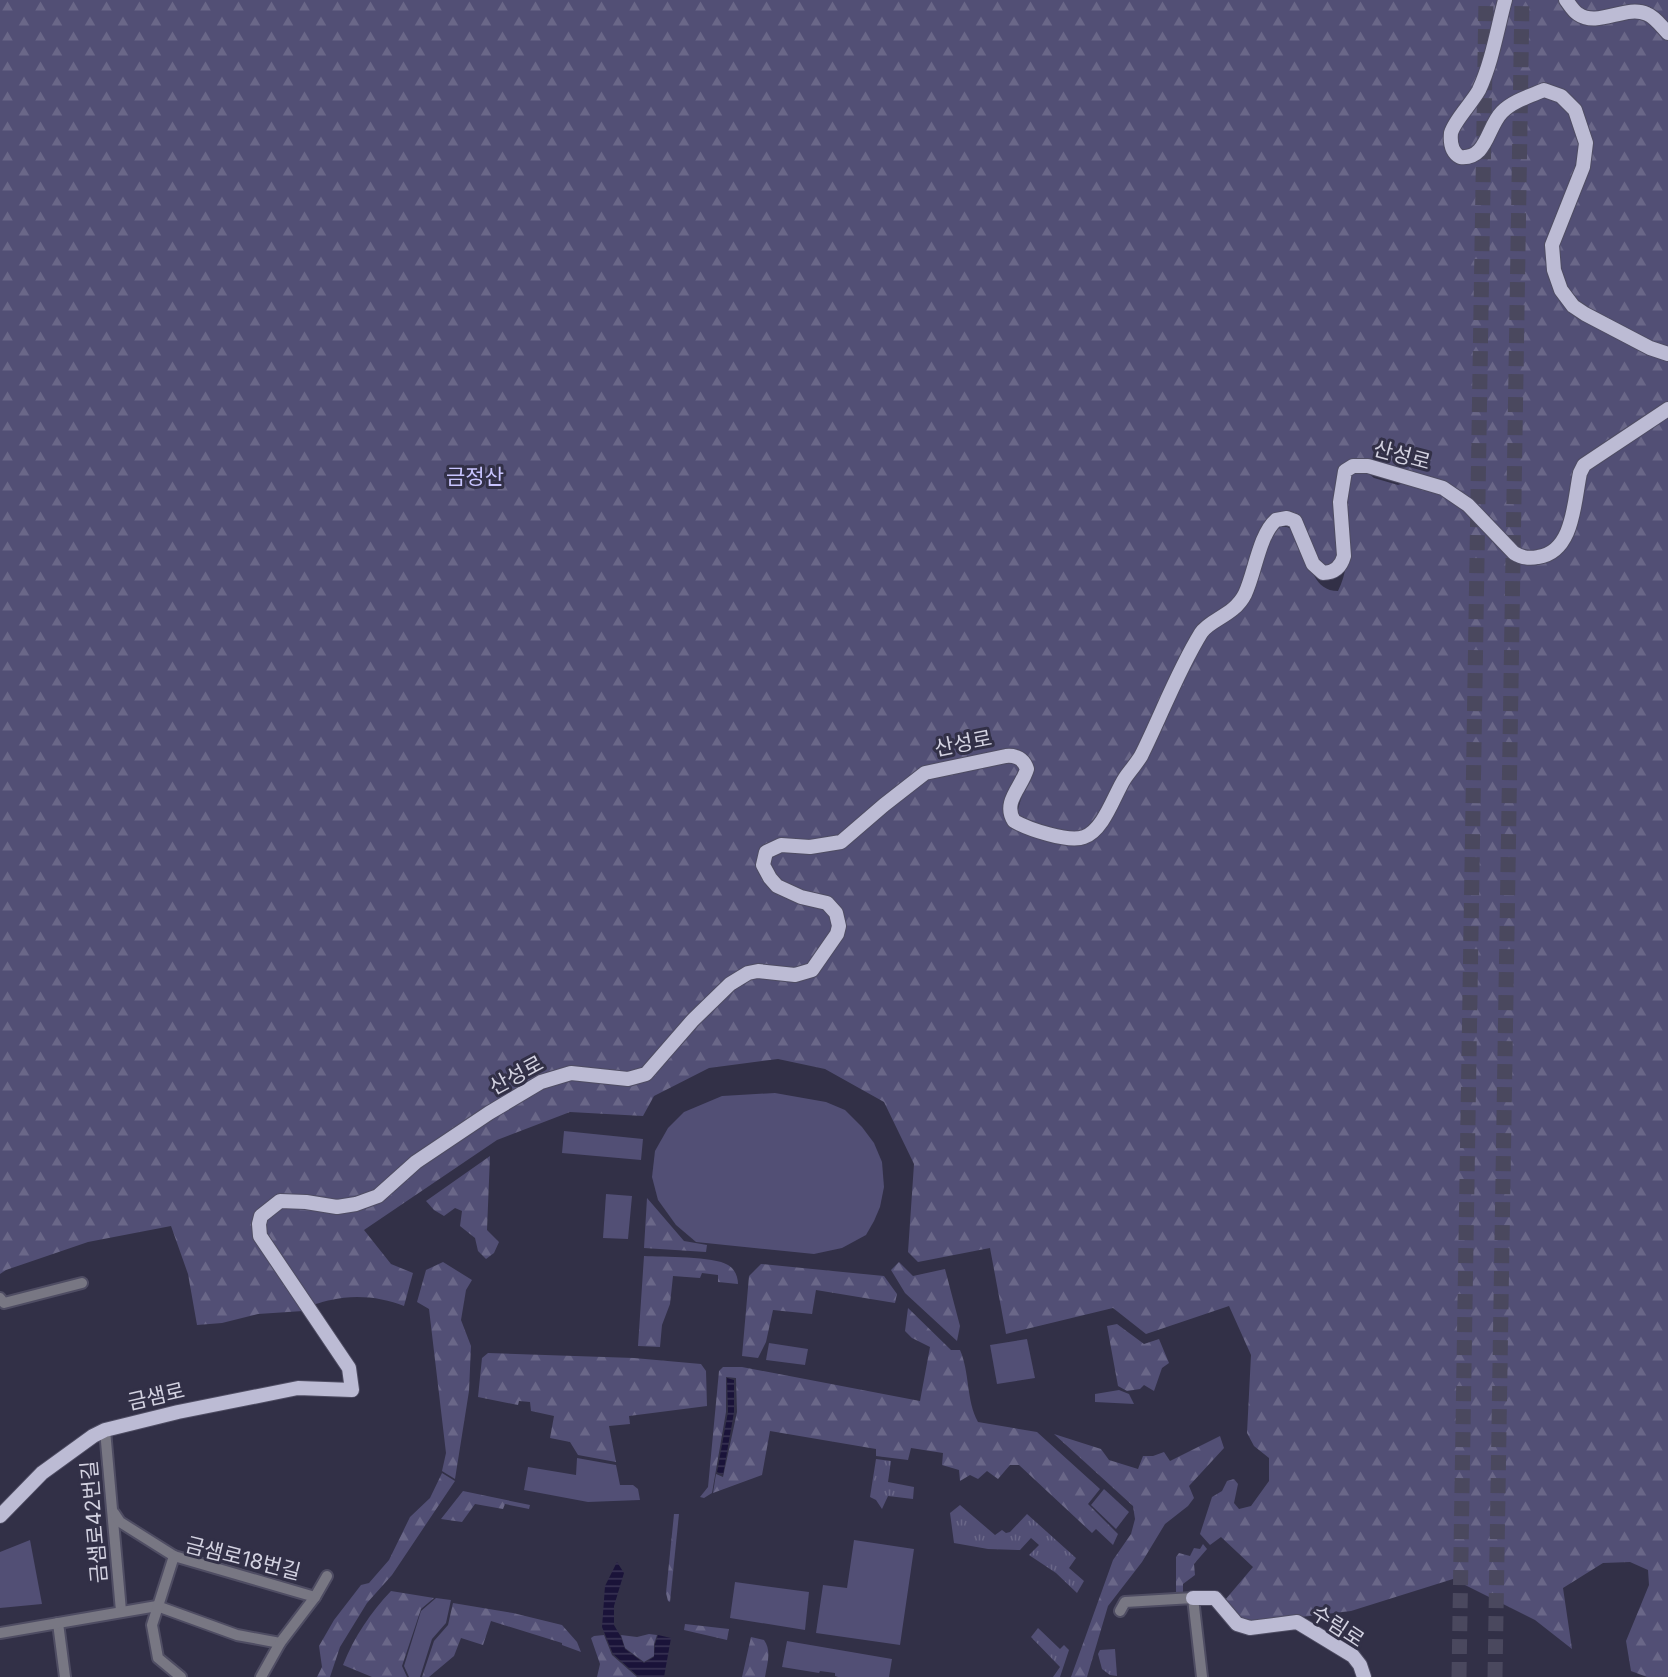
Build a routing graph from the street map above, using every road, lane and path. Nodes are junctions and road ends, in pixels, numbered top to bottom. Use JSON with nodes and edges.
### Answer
{"nodes":[{"id":1,"x":1505,"y":0,"type":"edge"},
{"id":2,"x":1566,"y":0,"type":"edge"},
{"id":3,"x":1668,"y":33,"type":"edge"},
{"id":4,"x":1668,"y":354,"type":"edge"},
{"id":5,"x":1668,"y":408,"type":"edge"},
{"id":6,"x":82,"y":1283,"type":"dead end"},
{"id":7,"x":0,"y":1298,"type":"edge"},
{"id":8,"x":352,"y":1390,"type":"joint"},
{"id":9,"x":105,"y":1430,"type":"junction"},
{"id":10,"x":113,"y":1511,"type":"junction"},
{"id":11,"x":0,"y":1516,"type":"edge"},
{"id":12,"x":174,"y":1556,"type":"junction"},
{"id":13,"x":327,"y":1576,"type":"dead end"},
{"id":14,"x":315,"y":1597,"type":"junction"},
{"id":15,"x":1193,"y":1598,"type":"junction"},
{"id":16,"x":157,"y":1606,"type":"junction"},
{"id":17,"x":121,"y":1611,"type":"junction"},
{"id":18,"x":1120,"y":1611,"type":"dead end"},
{"id":19,"x":58,"y":1623,"type":"junction"},
{"id":20,"x":0,"y":1633,"type":"edge"},
{"id":21,"x":280,"y":1643,"type":"junction"},
{"id":22,"x":65,"y":1677,"type":"edge"},
{"id":23,"x":181,"y":1677,"type":"edge"},
{"id":24,"x":261,"y":1677,"type":"edge"},
{"id":25,"x":1202,"y":1677,"type":"edge"},
{"id":26,"x":1364,"y":1677,"type":"edge"}],
"edges":[{"from":1,"to":4,"type":"main road"},
{"from":2,"to":3,"type":"main road"},
{"from":5,"to":8,"type":"main road","name":"산성로"},
{"from":6,"to":7,"type":"street"},
{"from":8,"to":9,"type":"main road","name":"금샘로"},
{"from":9,"to":10,"type":"street","name":"금샘로42번길"},
{"from":9,"to":11,"type":"main road","name":"금샘로"},
{"from":10,"to":12,"type":"street"},
{"from":10,"to":17,"type":"street","name":"금샘로42번길"},
{"from":12,"to":14,"type":"street","name":"금샘로18번길"},
{"from":12,"to":16,"type":"street","name":"금샘로18번길"},
{"from":13,"to":14,"type":"street","name":"금샘로18번길"},
{"from":14,"to":21,"type":"street","name":"금샘로18번길"},
{"from":15,"to":18,"type":"street","name":"수림로"},
{"from":15,"to":25,"type":"street"},
{"from":15,"to":26,"type":"main road","name":"수림로"},
{"from":16,"to":17,"type":"street"},
{"from":16,"to":21,"type":"street"},
{"from":16,"to":23,"type":"street","name":"금샘로18번길"},
{"from":17,"to":19,"type":"street"},
{"from":19,"to":20,"type":"street"},
{"from":19,"to":22,"type":"street"},
{"from":21,"to":24,"type":"street","name":"금샘로18번길"}]}
